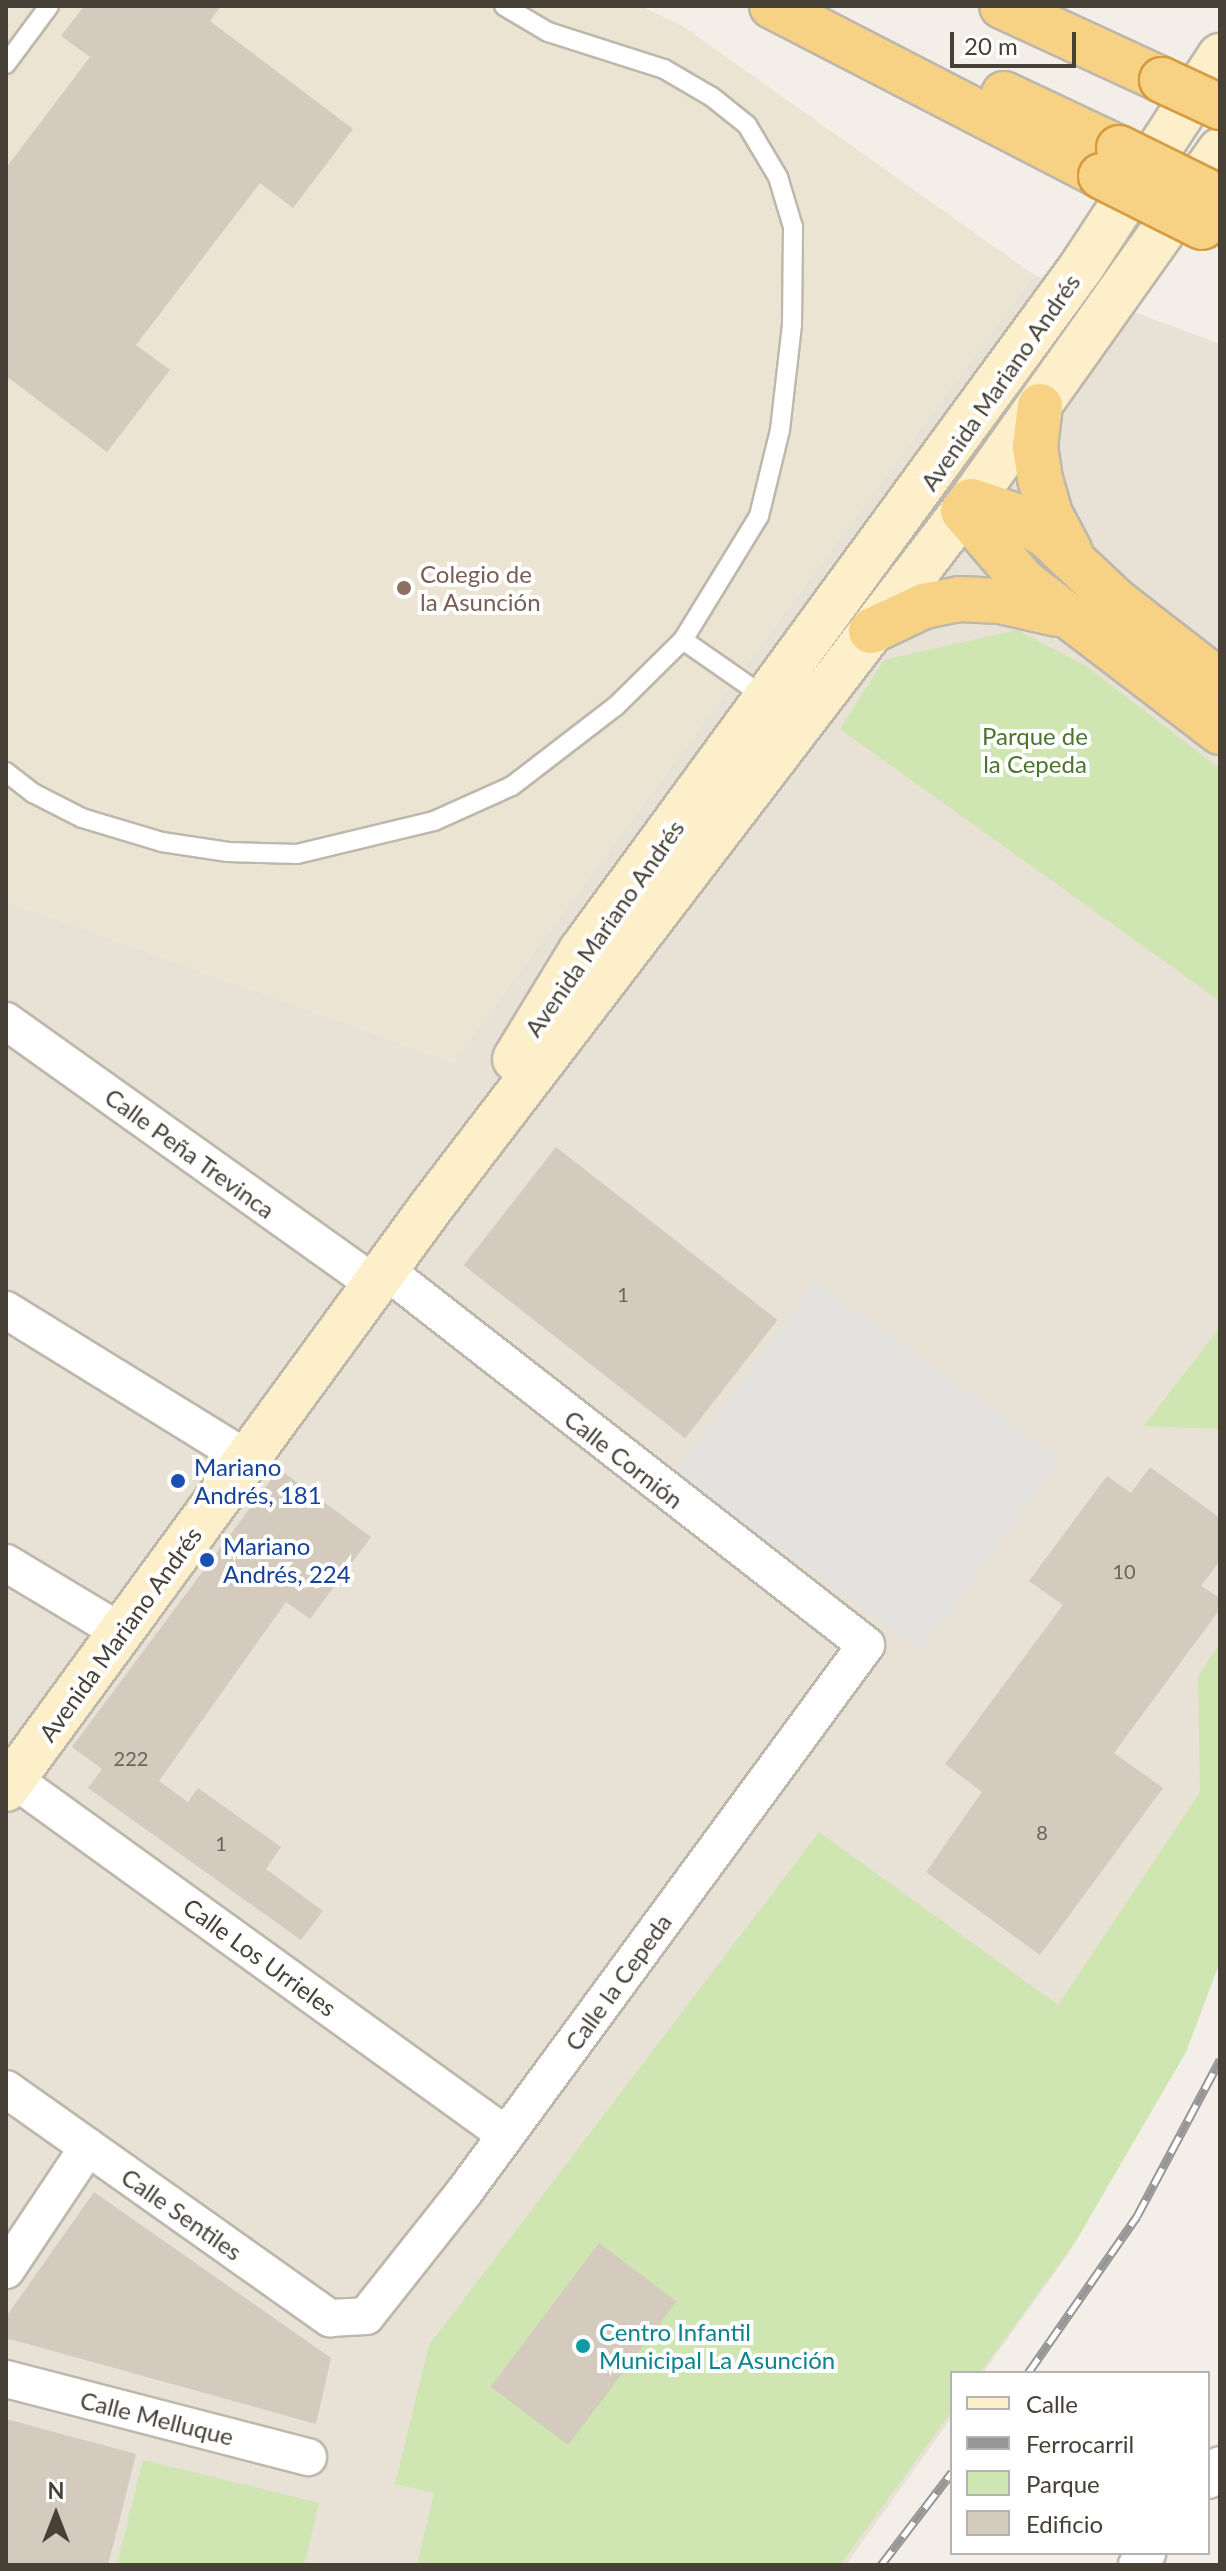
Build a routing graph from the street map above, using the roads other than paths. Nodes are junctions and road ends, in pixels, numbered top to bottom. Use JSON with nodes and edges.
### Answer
{"nodes":[{"id":1,"x":49,"y":6,"type":"edge"},
{"id":2,"x":504,"y":6,"type":"edge"},
{"id":3,"x":772,"y":6,"type":"edge"},
{"id":4,"x":813,"y":6,"type":"edge"},
{"id":5,"x":1002,"y":6,"type":"edge"},
{"id":6,"x":1060,"y":6,"type":"edge"},
{"id":7,"x":1220,"y":56,"type":"edge"},
{"id":8,"x":6,"y":64,"type":"edge"},
{"id":9,"x":1168,"y":67,"type":"junction"},
{"id":10,"x":1220,"y":73,"type":"edge"},
{"id":11,"x":1220,"y":107,"type":"edge"},
{"id":12,"x":1220,"y":151,"type":"edge"},
{"id":13,"x":1110,"y":162,"type":"junction"},
{"id":14,"x":1214,"y":220,"type":"edge"},
{"id":15,"x":1105,"y":231,"type":"junction"},
{"id":16,"x":1040,"y":406,"type":"junction"},
{"id":17,"x":964,"y":504,"type":"junction"},
{"id":18,"x":889,"y":537,"type":"junction"},
{"id":19,"x":1075,"y":561,"type":"junction"},
{"id":20,"x":1073,"y":619,"type":"junction"},
{"id":21,"x":871,"y":631,"type":"junction"},
{"id":22,"x":683,"y":640,"type":"junction"},
{"id":23,"x":1220,"y":682,"type":"edge"},
{"id":24,"x":768,"y":700,"type":"junction"},
{"id":25,"x":1220,"y":732,"type":"edge"},
{"id":26,"x":6,"y":772,"type":"edge"},
{"id":27,"x":583,"y":1008,"type":"junction"},
{"id":28,"x":6,"y":1021,"type":"edge"},
{"id":29,"x":431,"y":1207,"type":"junction"},
{"id":30,"x":380,"y":1277,"type":"junction"},
{"id":31,"x":6,"y":1310,"type":"edge"},
{"id":32,"x":247,"y":1459,"type":"junction"},
{"id":33,"x":6,"y":1563,"type":"edge"},
{"id":34,"x":121,"y":1632,"type":"junction"},
{"id":35,"x":866,"y":1645,"type":"joint"},
{"id":36,"x":10,"y":1784,"type":"edge"},
{"id":37,"x":6,"y":2089,"type":"edge"},
{"id":38,"x":506,"y":2135,"type":"junction"},
{"id":39,"x":88,"y":2147,"type":"junction"},
{"id":40,"x":6,"y":2270,"type":"edge"},
{"id":41,"x":366,"y":2316,"type":"joint"},
{"id":42,"x":6,"y":2379,"type":"edge"},
{"id":43,"x":308,"y":2457,"type":"dead end"}],
"edges":[{"from":1,"to":8,"type":"lane"},
{"from":2,"to":22,"type":"lane"},
{"from":3,"to":13,"type":"highway"},
{"from":4,"to":13,"type":"highway"},
{"from":5,"to":9,"type":"highway"},
{"from":6,"to":9,"type":"highway"},
{"from":7,"to":15,"type":"main road","name":"Avenida Mariano Andrés"},
{"from":9,"to":10,"type":"highway"},
{"from":9,"to":11,"type":"highway","bridge":true},
{"from":12,"to":16,"type":"main road","name":"Avenida Mariano Andrés"},
{"from":13,"to":14,"type":"highway","bridge":true},
{"from":15,"to":17,"type":"main road"},
{"from":15,"to":18,"type":"main road","name":"Avenida Mariano Andrés"},
{"from":16,"to":17,"type":"main road","name":"Avenida Mariano Andrés"},
{"from":16,"to":19,"type":"highway"},
{"from":17,"to":18,"type":"main road"},
{"from":17,"to":19,"type":"highway"},
{"from":17,"to":20,"type":"highway"},
{"from":17,"to":21,"type":"main road","name":"Avenida Mariano Andrés"},
{"from":18,"to":24,"type":"main road","name":"Avenida Mariano Andrés"},
{"from":19,"to":23,"type":"highway"},
{"from":20,"to":21,"type":"highway"},
{"from":20,"to":25,"type":"highway"},
{"from":21,"to":27,"type":"main road","name":"Avenida Mariano Andrés"},
{"from":22,"to":24,"type":"lane"},
{"from":22,"to":26,"type":"lane"},
{"from":24,"to":27,"type":"main road","name":"Avenida Mariano Andrés"},
{"from":24,"to":29,"type":"main road","name":"Avenida Mariano Andrés"},
{"from":27,"to":29,"type":"main road","name":"Avenida Mariano Andrés"},
{"from":28,"to":30,"type":"street","name":"Calle Peña Trevinca"},
{"from":29,"to":30,"type":"main road","name":"Avenida Mariano Andrés"},
{"from":30,"to":32,"type":"main road","name":"Avenida Mariano Andrés"},
{"from":30,"to":35,"type":"street","name":"Calle Cornión"},
{"from":31,"to":32,"type":"street"},
{"from":32,"to":34,"type":"main road","name":"Avenida Mariano Andrés"},
{"from":33,"to":34,"type":"street"},
{"from":34,"to":36,"type":"main road","name":"Avenida Mariano Andrés"},
{"from":35,"to":38,"type":"street","name":"Calle la Cepeda"},
{"from":36,"to":38,"type":"street","name":"Calle Los Urrieles"},
{"from":37,"to":39,"type":"street","name":"Calle Sentiles"},
{"from":38,"to":41,"type":"street","name":"Calle la Cepeda"},
{"from":39,"to":40,"type":"street"},
{"from":39,"to":41,"type":"street","name":"Calle Sentiles"},
{"from":42,"to":43,"type":"street","name":"Calle Melluque"}]}
